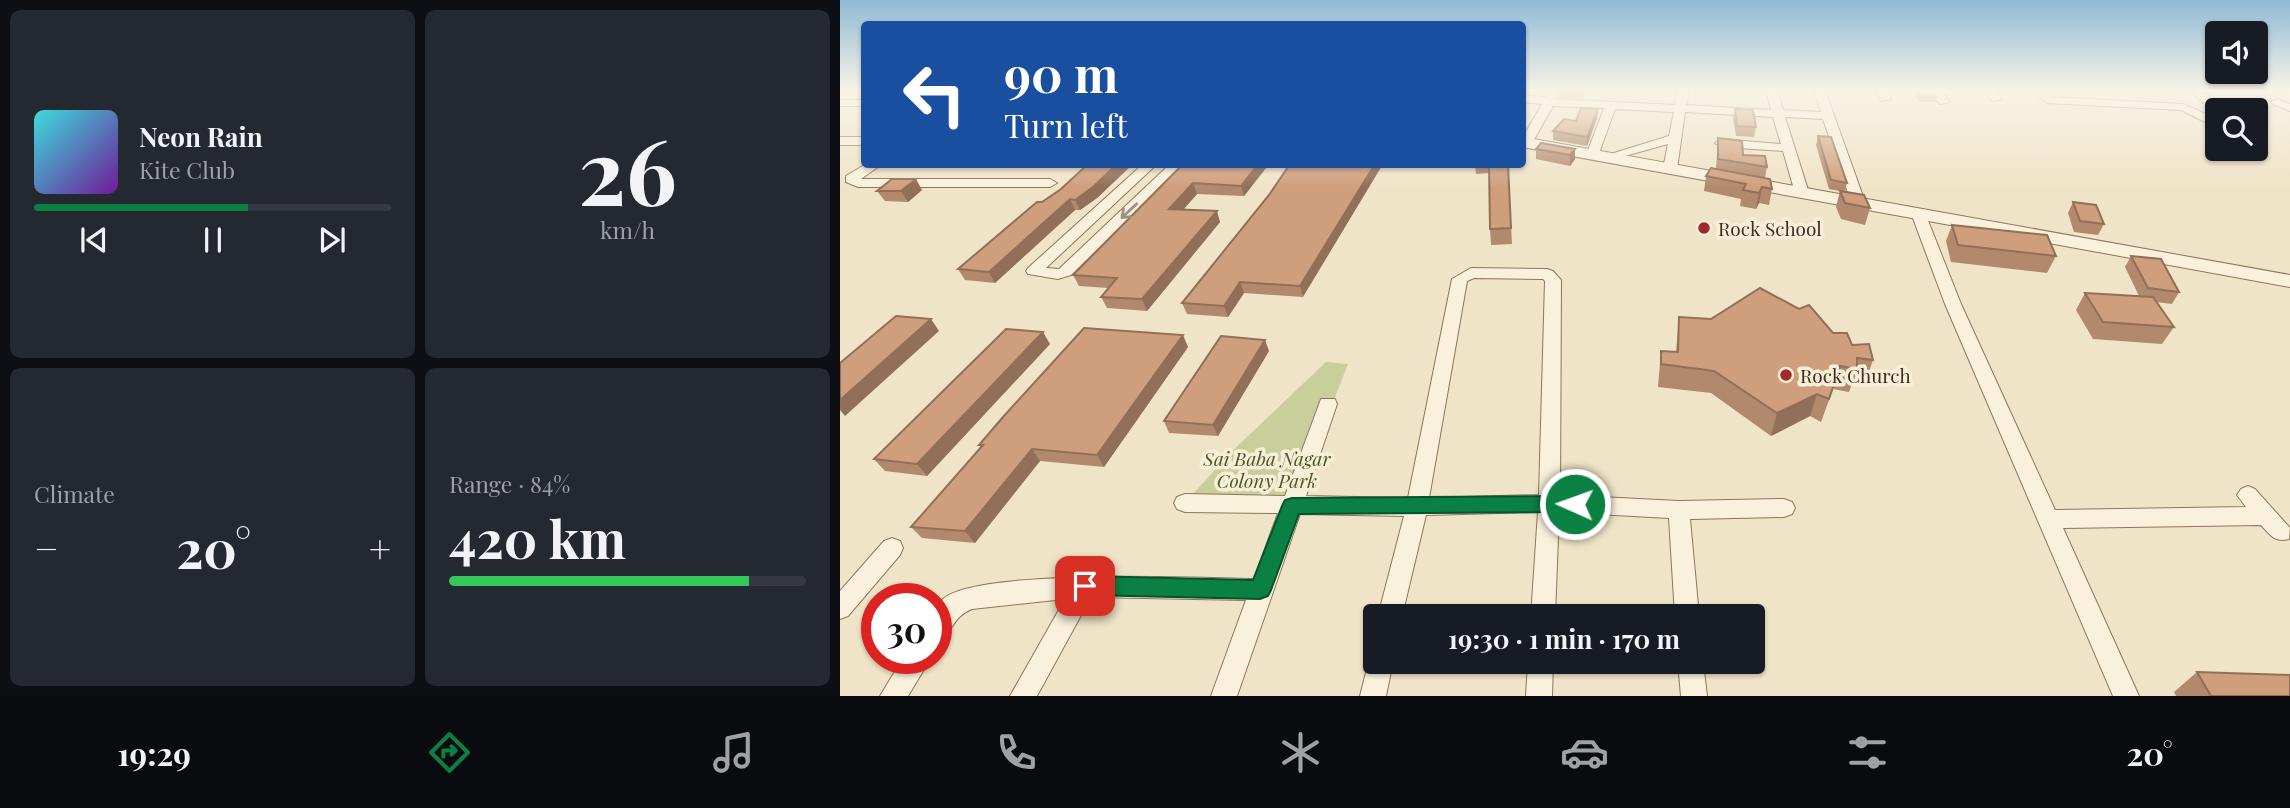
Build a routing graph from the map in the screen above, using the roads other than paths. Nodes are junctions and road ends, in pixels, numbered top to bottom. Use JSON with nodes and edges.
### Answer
{"nodes":[{"id":1,"x":1537,"y":122,"type":"edge"},
{"id":2,"x":1607,"y":122,"type":"edge"},
{"id":3,"x":1656,"y":122,"type":"edge"},
{"id":4,"x":1678,"y":122,"type":"edge"},
{"id":5,"x":1782,"y":122,"type":"edge"},
{"id":6,"x":1830,"y":122,"type":"edge"},
{"id":7,"x":1676,"y":132,"type":"junction"},
{"id":8,"x":1526,"y":140,"type":"edge"},
{"id":9,"x":840,"y":141,"type":"edge"},
{"id":10,"x":861,"y":141,"type":"edge"},
{"id":11,"x":1526,"y":142,"type":"edge"},
{"id":12,"x":1719,"y":143,"type":"edge"},
{"id":13,"x":1787,"y":148,"type":"junction"},
{"id":14,"x":1600,"y":155,"type":"junction"},
{"id":15,"x":861,"y":167,"type":"edge"},
{"id":16,"x":870,"y":168,"type":"edge"},
{"id":17,"x":1147,"y":168,"type":"edge"},
{"id":18,"x":1174,"y":168,"type":"edge"},
{"id":19,"x":1670,"y":169,"type":"junction"},
{"id":20,"x":852,"y":179,"type":"junction"},
{"id":21,"x":1050,"y":183,"type":"dead end"},
{"id":22,"x":1802,"y":193,"type":"junction"},
{"id":23,"x":1858,"y":202,"type":"junction"},
{"id":24,"x":1918,"y":213,"type":"junction"},
{"id":25,"x":2290,"y":281,"type":"edge"},
{"id":26,"x":1328,"y":404,"type":"dead end"},
{"id":27,"x":2248,"y":495,"type":"dead end"},
{"id":28,"x":1185,"y":503,"type":"dead end"},
{"id":29,"x":1549,"y":503,"type":"junction"},
{"id":30,"x":1292,"y":506,"type":"junction"},
{"id":31,"x":1417,"y":507,"type":"junction"},
{"id":32,"x":1784,"y":508,"type":"dead end"},
{"id":33,"x":1679,"y":510,"type":"junction"},
{"id":34,"x":2048,"y":519,"type":"junction"},
{"id":35,"x":892,"y":548,"type":"dead end"},
{"id":36,"x":1085,"y":586,"type":"junction"},
{"id":37,"x":1260,"y":590,"type":"junction"},
{"id":38,"x":1393,"y":604,"type":"edge"},
{"id":39,"x":1544,"y":604,"type":"edge"},
{"id":40,"x":1687,"y":604,"type":"edge"},
{"id":41,"x":952,"y":605,"type":"edge"},
{"id":42,"x":840,"y":608,"type":"edge"},
{"id":43,"x":907,"y":674,"type":"edge"},
{"id":44,"x":1378,"y":674,"type":"edge"},
{"id":45,"x":1540,"y":674,"type":"edge"},
{"id":46,"x":1692,"y":674,"type":"edge"},
{"id":47,"x":893,"y":696,"type":"edge"},
{"id":48,"x":1023,"y":696,"type":"edge"},
{"id":49,"x":1224,"y":696,"type":"edge"},
{"id":50,"x":1373,"y":696,"type":"edge"},
{"id":51,"x":1539,"y":696,"type":"edge"},
{"id":52,"x":1694,"y":696,"type":"edge"},
{"id":53,"x":2126,"y":696,"type":"edge"}],
"edges":[{"from":1,"to":8,"type":"street"},
{"from":2,"to":14,"type":"street"},
{"from":3,"to":7,"type":"street"},
{"from":4,"to":7,"type":"street"},
{"from":5,"to":13,"type":"street"},
{"from":6,"to":23,"type":"street"},
{"from":7,"to":14,"type":"street"},
{"from":7,"to":19,"type":"street"},
{"from":9,"to":10,"type":"street"},
{"from":11,"to":14,"type":"street"},
{"from":12,"to":13,"type":"street"},
{"from":13,"to":22,"type":"street"},
{"from":14,"to":19,"type":"street"},
{"from":15,"to":20,"type":"street"},
{"from":16,"to":20,"type":"street"},
{"from":18,"to":17,"type":"street","one_way":true},
{"from":19,"to":22,"type":"street"},
{"from":20,"to":21,"type":"street"},
{"from":22,"to":23,"type":"street"},
{"from":23,"to":24,"type":"street"},
{"from":24,"to":25,"type":"street"},
{"from":24,"to":34,"type":"street"},
{"from":26,"to":30,"type":"street"},
{"from":27,"to":34,"type":"street"},
{"from":28,"to":30,"type":"street"},
{"from":29,"to":31,"type":"street"},
{"from":29,"to":31,"type":"street"},
{"from":29,"to":33,"type":"street"},
{"from":29,"to":39,"type":"street"},
{"from":30,"to":31,"type":"street"},
{"from":30,"to":37,"type":"street"},
{"from":31,"to":38,"type":"street"},
{"from":32,"to":33,"type":"street"},
{"from":33,"to":40,"type":"street"},
{"from":34,"to":53,"type":"street"},
{"from":35,"to":42,"type":"street"},
{"from":36,"to":37,"type":"street"},
{"from":36,"to":41,"type":"street"},
{"from":36,"to":48,"type":"street"},
{"from":37,"to":49,"type":"street"},
{"from":43,"to":47,"type":"street"},
{"from":44,"to":50,"type":"street"},
{"from":45,"to":51,"type":"street"},
{"from":46,"to":52,"type":"street"}]}
